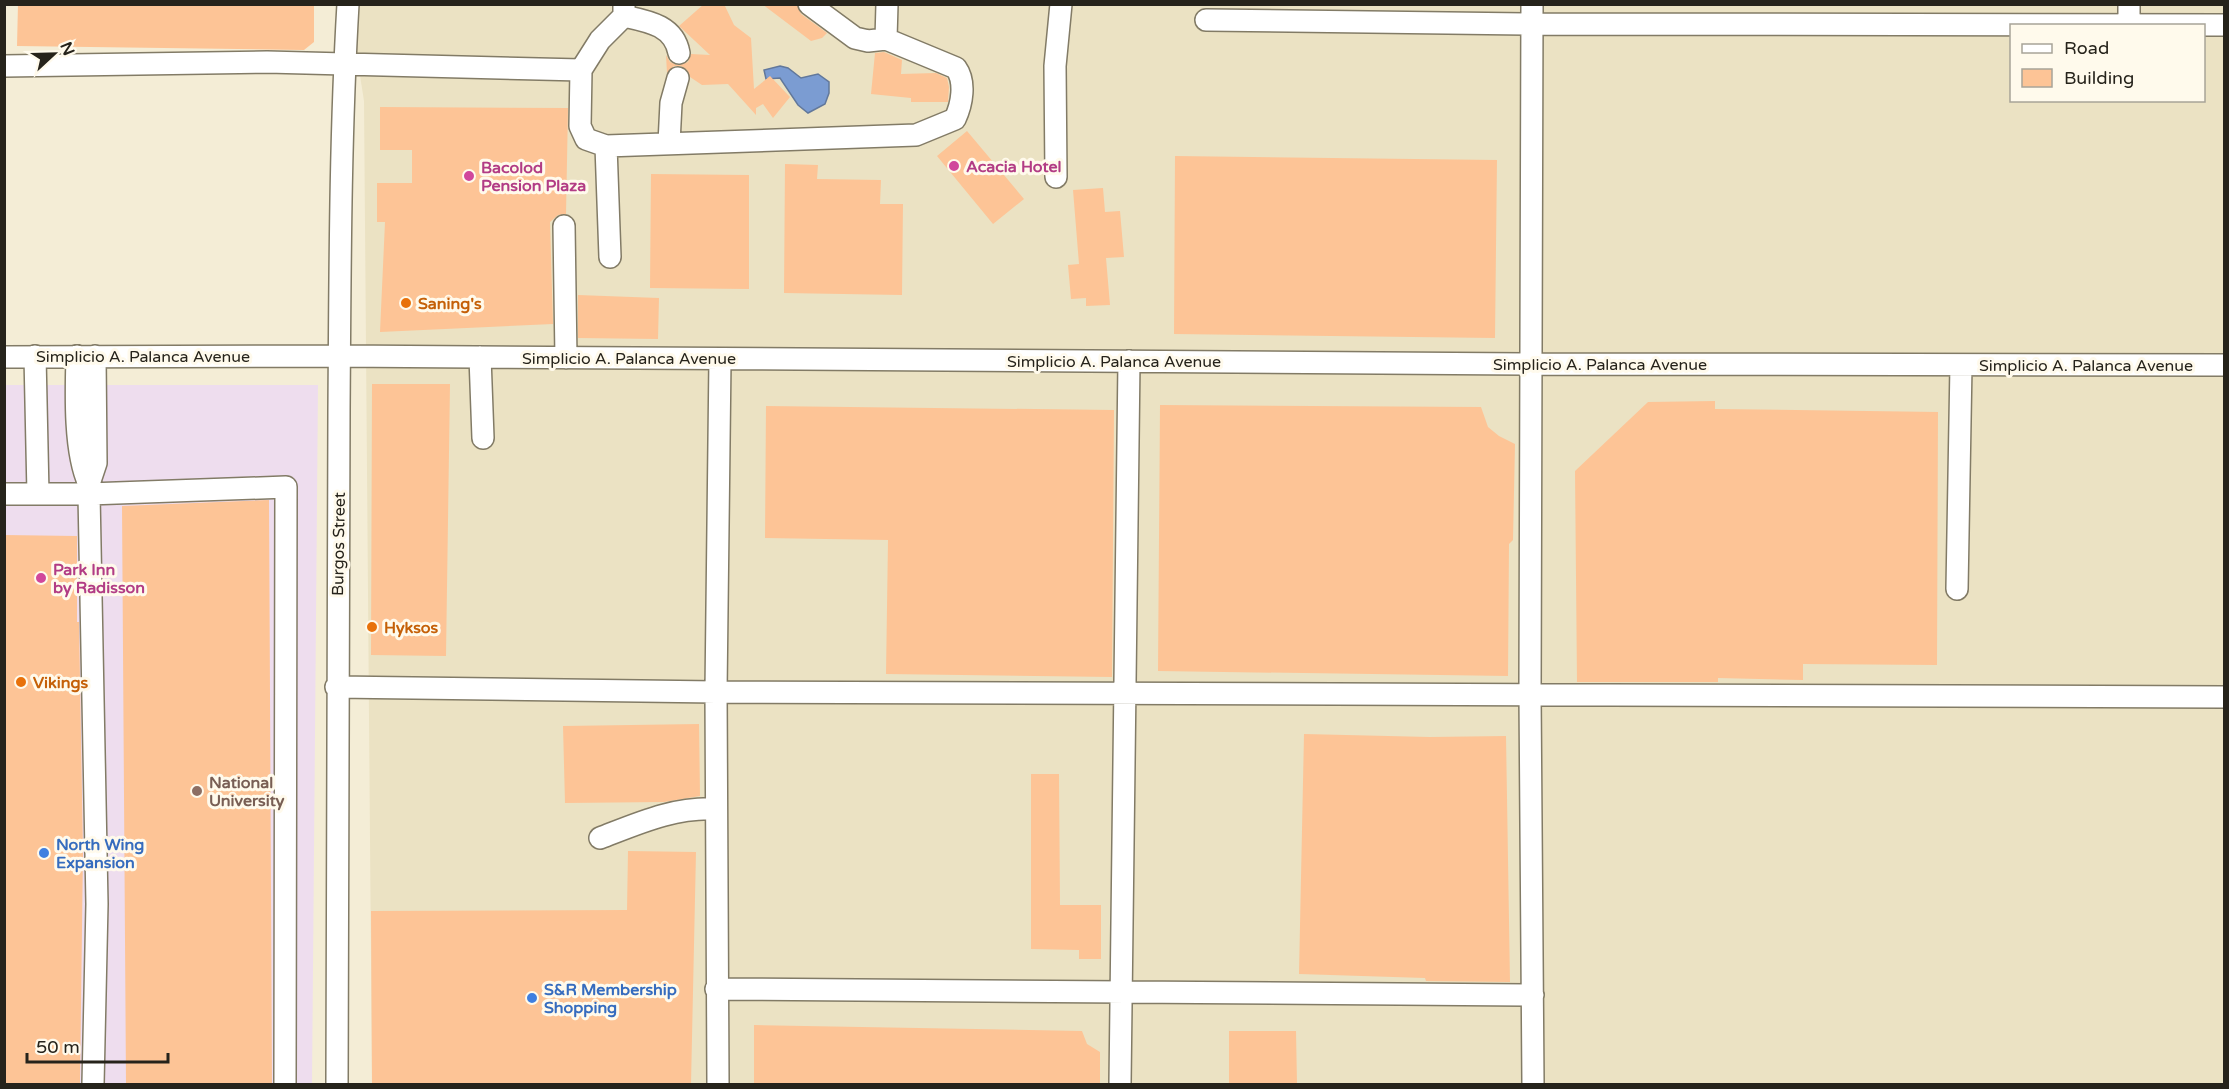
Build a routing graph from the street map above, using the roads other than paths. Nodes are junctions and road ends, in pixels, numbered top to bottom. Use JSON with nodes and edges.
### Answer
{"nodes":[{"id":1,"x":348,"y":4,"type":"edge"},
{"id":2,"x":809,"y":4,"type":"edge"},
{"id":3,"x":887,"y":4,"type":"edge"},
{"id":4,"x":1061,"y":4,"type":"edge"},
{"id":5,"x":624,"y":10,"type":"edge"},
{"id":6,"x":1532,"y":14,"type":"edge"},
{"id":7,"x":2129,"y":15,"type":"edge"},
{"id":8,"x":1206,"y":20,"type":"dead end"},
{"id":9,"x":2224,"y":25,"type":"edge"},
{"id":10,"x":886,"y":39,"type":"junction"},
{"id":11,"x":679,"y":53,"type":"dead end"},
{"id":12,"x":344,"y":63,"type":"junction"},
{"id":13,"x":4,"y":66,"type":"edge"},
{"id":14,"x":581,"y":70,"type":"junction"},
{"id":15,"x":678,"y":78,"type":"dead end"},
{"id":16,"x":669,"y":143,"type":"junction"},
{"id":17,"x":606,"y":146,"type":"junction"},
{"id":18,"x":1056,"y":177,"type":"dead end"},
{"id":19,"x":564,"y":226,"type":"dead end"},
{"id":20,"x":610,"y":257,"type":"dead end"},
{"id":21,"x":86,"y":356,"type":"junction"},
{"id":22,"x":339,"y":356,"type":"junction"},
{"id":23,"x":4,"y":357,"type":"edge"},
{"id":24,"x":35,"y":357,"type":"junction"},
{"id":25,"x":480,"y":357,"type":"junction"},
{"id":26,"x":566,"y":358,"type":"junction"},
{"id":27,"x":720,"y":359,"type":"junction"},
{"id":28,"x":1129,"y":361,"type":"junction"},
{"id":29,"x":1531,"y":364,"type":"junction"},
{"id":30,"x":1961,"y":364,"type":"junction"},
{"id":31,"x":2224,"y":365,"type":"edge"},
{"id":32,"x":483,"y":438,"type":"dead end"},
{"id":33,"x":89,"y":489,"type":"junction"},
{"id":34,"x":4,"y":494,"type":"edge"},
{"id":35,"x":38,"y":494,"type":"junction"},
{"id":36,"x":1957,"y":589,"type":"dead end"},
{"id":37,"x":336,"y":687,"type":"junction"},
{"id":38,"x":716,"y":692,"type":"junction"},
{"id":39,"x":1124,"y":693,"type":"junction"},
{"id":40,"x":1530,"y":694,"type":"junction"},
{"id":41,"x":2224,"y":697,"type":"edge"},
{"id":42,"x":716,"y":809,"type":"junction"},
{"id":43,"x":600,"y":838,"type":"dead end"},
{"id":44,"x":716,"y":989,"type":"junction"},
{"id":45,"x":1121,"y":992,"type":"junction"},
{"id":46,"x":1533,"y":995,"type":"junction"},
{"id":47,"x":93,"y":1084,"type":"edge"},
{"id":48,"x":285,"y":1084,"type":"edge"},
{"id":49,"x":338,"y":1084,"type":"edge"},
{"id":50,"x":718,"y":1084,"type":"edge"},
{"id":51,"x":1120,"y":1084,"type":"edge"},
{"id":52,"x":1533,"y":1084,"type":"edge"}],
"edges":[{"from":1,"to":12,"type":"street","name":"Burgos Street"},
{"from":2,"to":10,"type":"street"},
{"from":3,"to":10,"type":"street"},
{"from":4,"to":18,"type":"street"},
{"from":5,"to":11,"type":"street"},
{"from":5,"to":14,"type":"street"},
{"from":6,"to":7,"type":"street"},
{"from":6,"to":8,"type":"street"},
{"from":6,"to":29,"type":"street"},
{"from":7,"to":9,"type":"street"},
{"from":10,"to":16,"type":"street"},
{"from":12,"to":13,"type":"street"},
{"from":12,"to":14,"type":"street"},
{"from":12,"to":22,"type":"street","name":"Burgos Street"},
{"from":14,"to":17,"type":"street"},
{"from":15,"to":16,"type":"street"},
{"from":16,"to":17,"type":"street"},
{"from":17,"to":20,"type":"street"},
{"from":19,"to":26,"type":"street"},
{"from":21,"to":22,"type":"street","name":"Simplicio A. Palanca Avenue"},
{"from":21,"to":24,"type":"street","name":"Simplicio A. Palanca Avenue"},
{"from":21,"to":33,"type":"street"},
{"from":22,"to":25,"type":"street","name":"Simplicio A. Palanca Avenue"},
{"from":22,"to":37,"type":"street","name":"Burgos Street"},
{"from":23,"to":24,"type":"street","name":"Simplicio A. Palanca Avenue"},
{"from":24,"to":35,"type":"street"},
{"from":25,"to":26,"type":"street","name":"Simplicio A. Palanca Avenue"},
{"from":25,"to":32,"type":"street"},
{"from":26,"to":27,"type":"street","name":"Simplicio A. Palanca Avenue"},
{"from":27,"to":28,"type":"street","name":"Simplicio A. Palanca Avenue"},
{"from":27,"to":38,"type":"street"},
{"from":28,"to":29,"type":"street","name":"Simplicio A. Palanca Avenue"},
{"from":28,"to":39,"type":"street"},
{"from":29,"to":30,"type":"street","name":"Simplicio A. Palanca Avenue"},
{"from":29,"to":40,"type":"street"},
{"from":30,"to":31,"type":"street","name":"Simplicio A. Palanca Avenue"},
{"from":30,"to":36,"type":"street"},
{"from":33,"to":35,"type":"street"},
{"from":33,"to":47,"type":"street"},
{"from":33,"to":48,"type":"street"},
{"from":34,"to":35,"type":"street"},
{"from":37,"to":38,"type":"street"},
{"from":37,"to":49,"type":"street","name":"Burgos Street"},
{"from":38,"to":39,"type":"street"},
{"from":38,"to":42,"type":"street"},
{"from":39,"to":40,"type":"street"},
{"from":39,"to":45,"type":"street"},
{"from":40,"to":41,"type":"street"},
{"from":40,"to":46,"type":"street"},
{"from":42,"to":43,"type":"street"},
{"from":42,"to":44,"type":"street"},
{"from":44,"to":45,"type":"street"},
{"from":44,"to":50,"type":"street"},
{"from":45,"to":46,"type":"street"},
{"from":45,"to":51,"type":"street"},
{"from":46,"to":52,"type":"street"}]}
